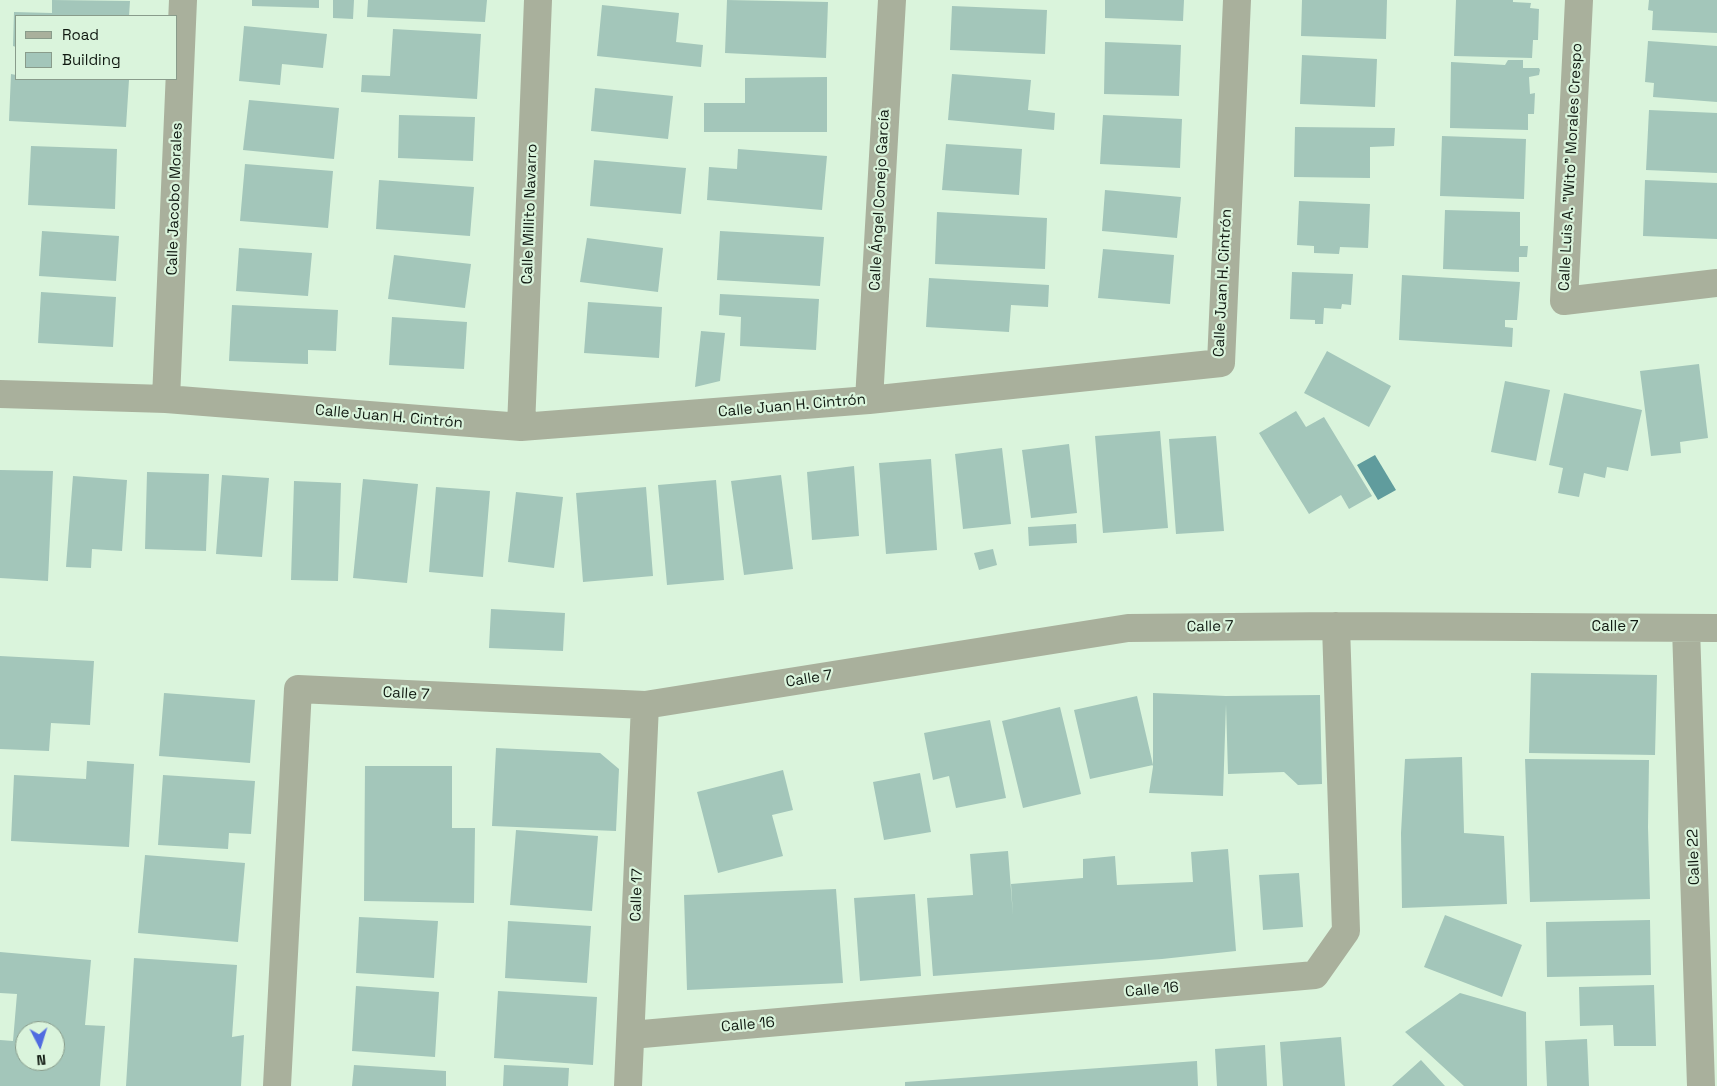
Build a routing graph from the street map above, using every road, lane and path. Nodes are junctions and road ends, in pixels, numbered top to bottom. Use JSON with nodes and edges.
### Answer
{"nodes":[{"id":1,"x":183,"y":0,"type":"edge"},
{"id":2,"x":538,"y":0,"type":"edge"},
{"id":3,"x":892,"y":0,"type":"edge"},
{"id":4,"x":1237,"y":0,"type":"edge"},
{"id":5,"x":1578,"y":0,"type":"edge"},
{"id":6,"x":1717,"y":283,"type":"edge"},
{"id":7,"x":0,"y":394,"type":"edge"},
{"id":8,"x":166,"y":399,"type":"junction"},
{"id":9,"x":869,"y":400,"type":"junction"},
{"id":10,"x":522,"y":427,"type":"junction"},
{"id":11,"x":1336,"y":626,"type":"junction"},
{"id":12,"x":1686,"y":628,"type":"junction"},
{"id":13,"x":1717,"y":628,"type":"edge"},
{"id":14,"x":645,"y":705,"type":"junction"},
{"id":15,"x":1708,"y":980,"type":"edge"},
{"id":16,"x":631,"y":1035,"type":"junction"},
{"id":17,"x":277,"y":1086,"type":"edge"},
{"id":18,"x":628,"y":1086,"type":"edge"},
{"id":19,"x":1701,"y":1086,"type":"edge"}],
"edges":[{"from":1,"to":8,"type":"street","name":"Calle Jacobo Morales"},
{"from":2,"to":10,"type":"street","name":"Calle Millito Navarro"},
{"from":3,"to":9,"type":"street","name":"Calle Ángel Conejo García"},
{"from":4,"to":9,"type":"street","name":"Calle Juan H. Cintrón"},
{"from":5,"to":6,"type":"street","name":"Calle Luis A. \"Wito\" Morales Crespo"},
{"from":7,"to":8,"type":"street","name":"Calle Juan H. Cintrón"},
{"from":8,"to":10,"type":"street","name":"Calle Juan H. Cintrón"},
{"from":9,"to":10,"type":"street","name":"Calle Juan H. Cintrón"},
{"from":11,"to":12,"type":"street","name":"Calle 7"},
{"from":11,"to":14,"type":"street","name":"Calle 7"},
{"from":11,"to":16,"type":"street","name":"Calle 16"},
{"from":12,"to":13,"type":"street","name":"Calle 7"},
{"from":12,"to":15,"type":"street","name":"Calle 22"},
{"from":14,"to":16,"type":"street","name":"Calle 17"},
{"from":14,"to":17,"type":"street","name":"Calle 7"},
{"from":15,"to":19,"type":"street","name":"Calle 22"},
{"from":16,"to":18,"type":"street","name":"Calle 17"}]}
